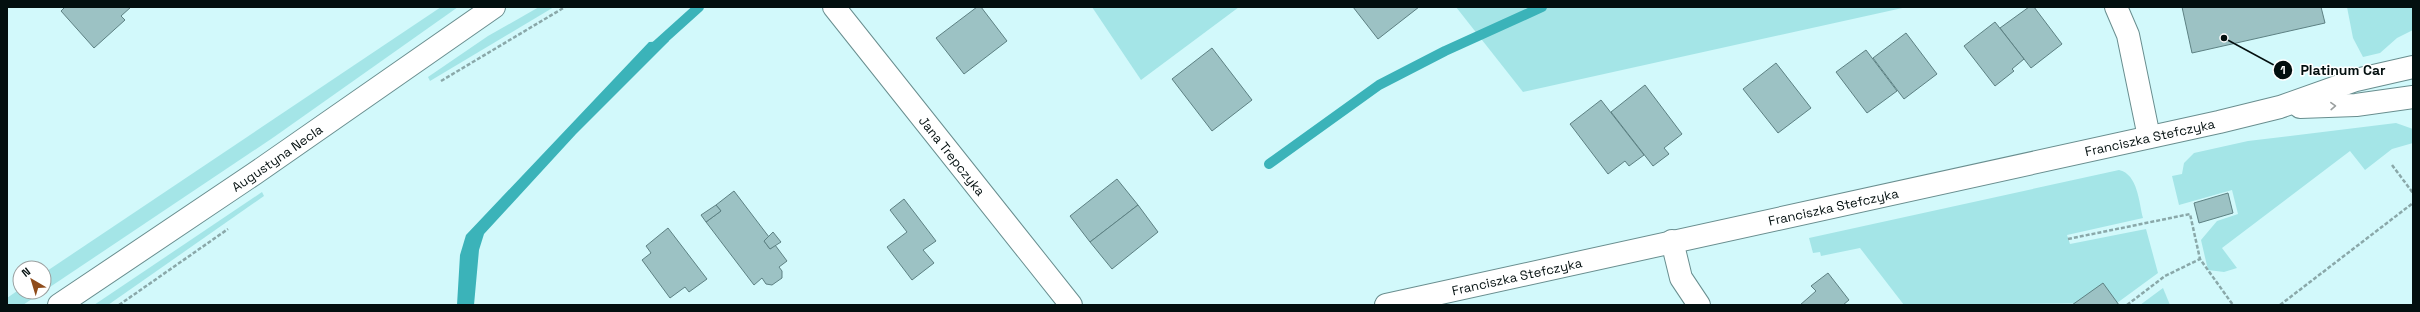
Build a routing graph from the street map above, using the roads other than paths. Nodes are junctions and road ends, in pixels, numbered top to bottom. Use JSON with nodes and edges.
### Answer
{"nodes":[{"id":1,"x":494,"y":7,"type":"edge"},
{"id":2,"x":834,"y":7,"type":"edge"},
{"id":3,"x":2116,"y":7,"type":"edge"},
{"id":4,"x":2413,"y":67,"type":"edge"},
{"id":5,"x":2413,"y":97,"type":"edge"},
{"id":6,"x":2280,"y":107,"type":"junction"},
{"id":7,"x":2149,"y":136,"type":"junction"},
{"id":8,"x":1672,"y":241,"type":"junction"},
{"id":9,"x":59,"y":305,"type":"edge"},
{"id":10,"x":1071,"y":305,"type":"edge"},
{"id":11,"x":1386,"y":305,"type":"edge"},
{"id":12,"x":1699,"y":305,"type":"edge"}],
"edges":[{"from":1,"to":9,"type":"street","name":"Augustyna Necla"},
{"from":2,"to":10,"type":"street","name":"Jana Trepczyka"},
{"from":3,"to":7,"type":"street"},
{"from":4,"to":6,"type":"street","name":"Franciszka Stefczyka"},
{"from":6,"to":5,"type":"street","name":"Franciszka Stefczyka","one_way":true},
{"from":6,"to":7,"type":"street","name":"Franciszka Stefczyka"},
{"from":7,"to":8,"type":"street","name":"Franciszka Stefczyka"},
{"from":8,"to":11,"type":"street","name":"Franciszka Stefczyka"},
{"from":8,"to":12,"type":"street"}]}
